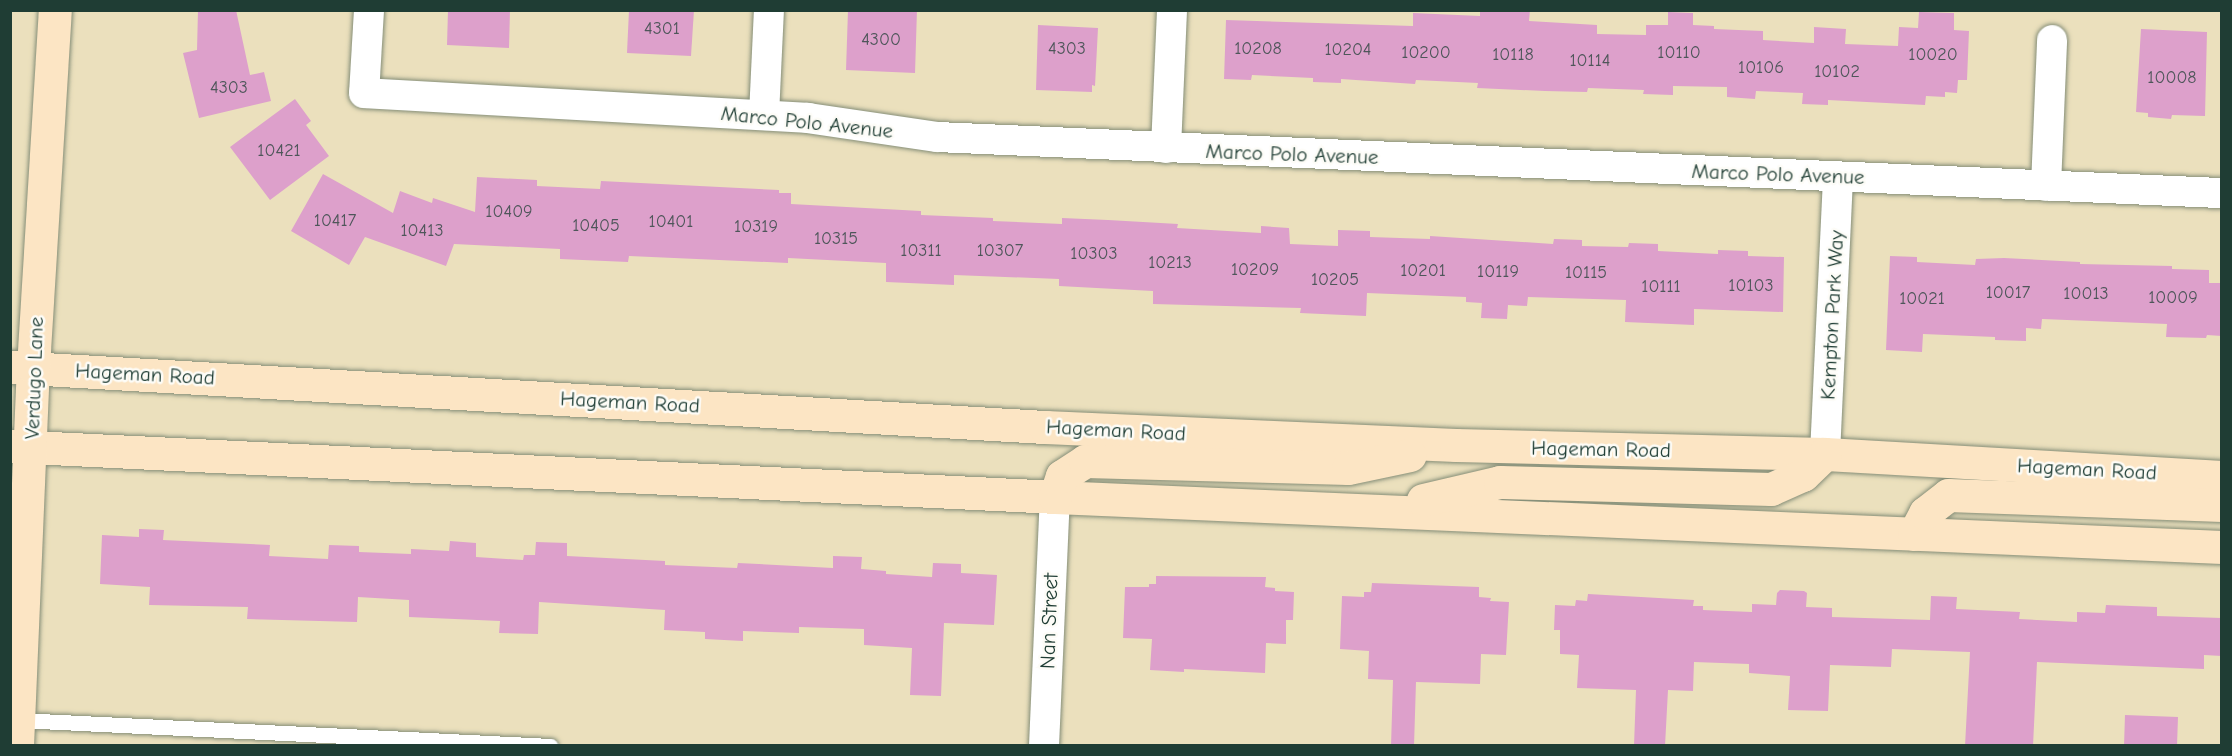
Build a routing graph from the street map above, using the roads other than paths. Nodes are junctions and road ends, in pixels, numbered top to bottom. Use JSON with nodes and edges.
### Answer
{"nodes":[{"id":1,"x":55,"y":10,"type":"edge"},
{"id":2,"x":369,"y":10,"type":"edge"},
{"id":3,"x":769,"y":10,"type":"edge"},
{"id":4,"x":1172,"y":10,"type":"edge"},
{"id":5,"x":2052,"y":40,"type":"dead end"},
{"id":6,"x":764,"y":115,"type":"junction"},
{"id":7,"x":1166,"y":148,"type":"junction"},
{"id":8,"x":1838,"y":177,"type":"junction"},
{"id":9,"x":2046,"y":186,"type":"junction"},
{"id":10,"x":2222,"y":193,"type":"edge"},
{"id":11,"x":22,"y":367,"type":"edge"},
{"id":12,"x":1456,"y":445,"type":"junction"},
{"id":13,"x":21,"y":446,"type":"edge"},
{"id":14,"x":1825,"y":454,"type":"junction"},
{"id":15,"x":2222,"y":477,"type":"edge"},
{"id":16,"x":1055,"y":497,"type":"junction"},
{"id":17,"x":2222,"y":504,"type":"edge"},
{"id":18,"x":1383,"y":509,"type":"junction"},
{"id":19,"x":1914,"y":534,"type":"junction"},
{"id":20,"x":2222,"y":547,"type":"edge"},
{"id":21,"x":18,"y":733,"type":"edge"},
{"id":22,"x":550,"y":746,"type":"edge"},
{"id":23,"x":1044,"y":746,"type":"edge"}],
"edges":[{"from":1,"to":11,"type":"main road","name":"Verdugo Lane"},
{"from":2,"to":6,"type":"street","name":"Marco Polo Avenue"},
{"from":3,"to":6,"type":"street"},
{"from":4,"to":7,"type":"street"},
{"from":5,"to":9,"type":"street"},
{"from":6,"to":7,"type":"street","name":"Marco Polo Avenue"},
{"from":7,"to":8,"type":"street","name":"Marco Polo Avenue"},
{"from":8,"to":9,"type":"street","name":"Marco Polo Avenue"},
{"from":8,"to":14,"type":"street","name":"Kempton Park Way"},
{"from":9,"to":10,"type":"street","name":"Marco Polo Avenue"},
{"from":11,"to":12,"type":"main road","name":"Hageman Road"},
{"from":11,"to":13,"type":"main road","name":"Verdugo Lane"},
{"from":12,"to":14,"type":"main road","name":"Hageman Road"},
{"from":12,"to":16,"type":"main road"},
{"from":13,"to":16,"type":"main road"},
{"from":13,"to":21,"type":"main road","name":"Verdugo Lane"},
{"from":14,"to":15,"type":"main road","name":"Hageman Road"},
{"from":14,"to":18,"type":"main road"},
{"from":16,"to":18,"type":"main road"},
{"from":16,"to":23,"type":"street","name":"Nan Street"},
{"from":17,"to":19,"type":"main road"},
{"from":18,"to":19,"type":"main road"},
{"from":19,"to":20,"type":"main road"},
{"from":21,"to":22,"type":"lane"}]}
